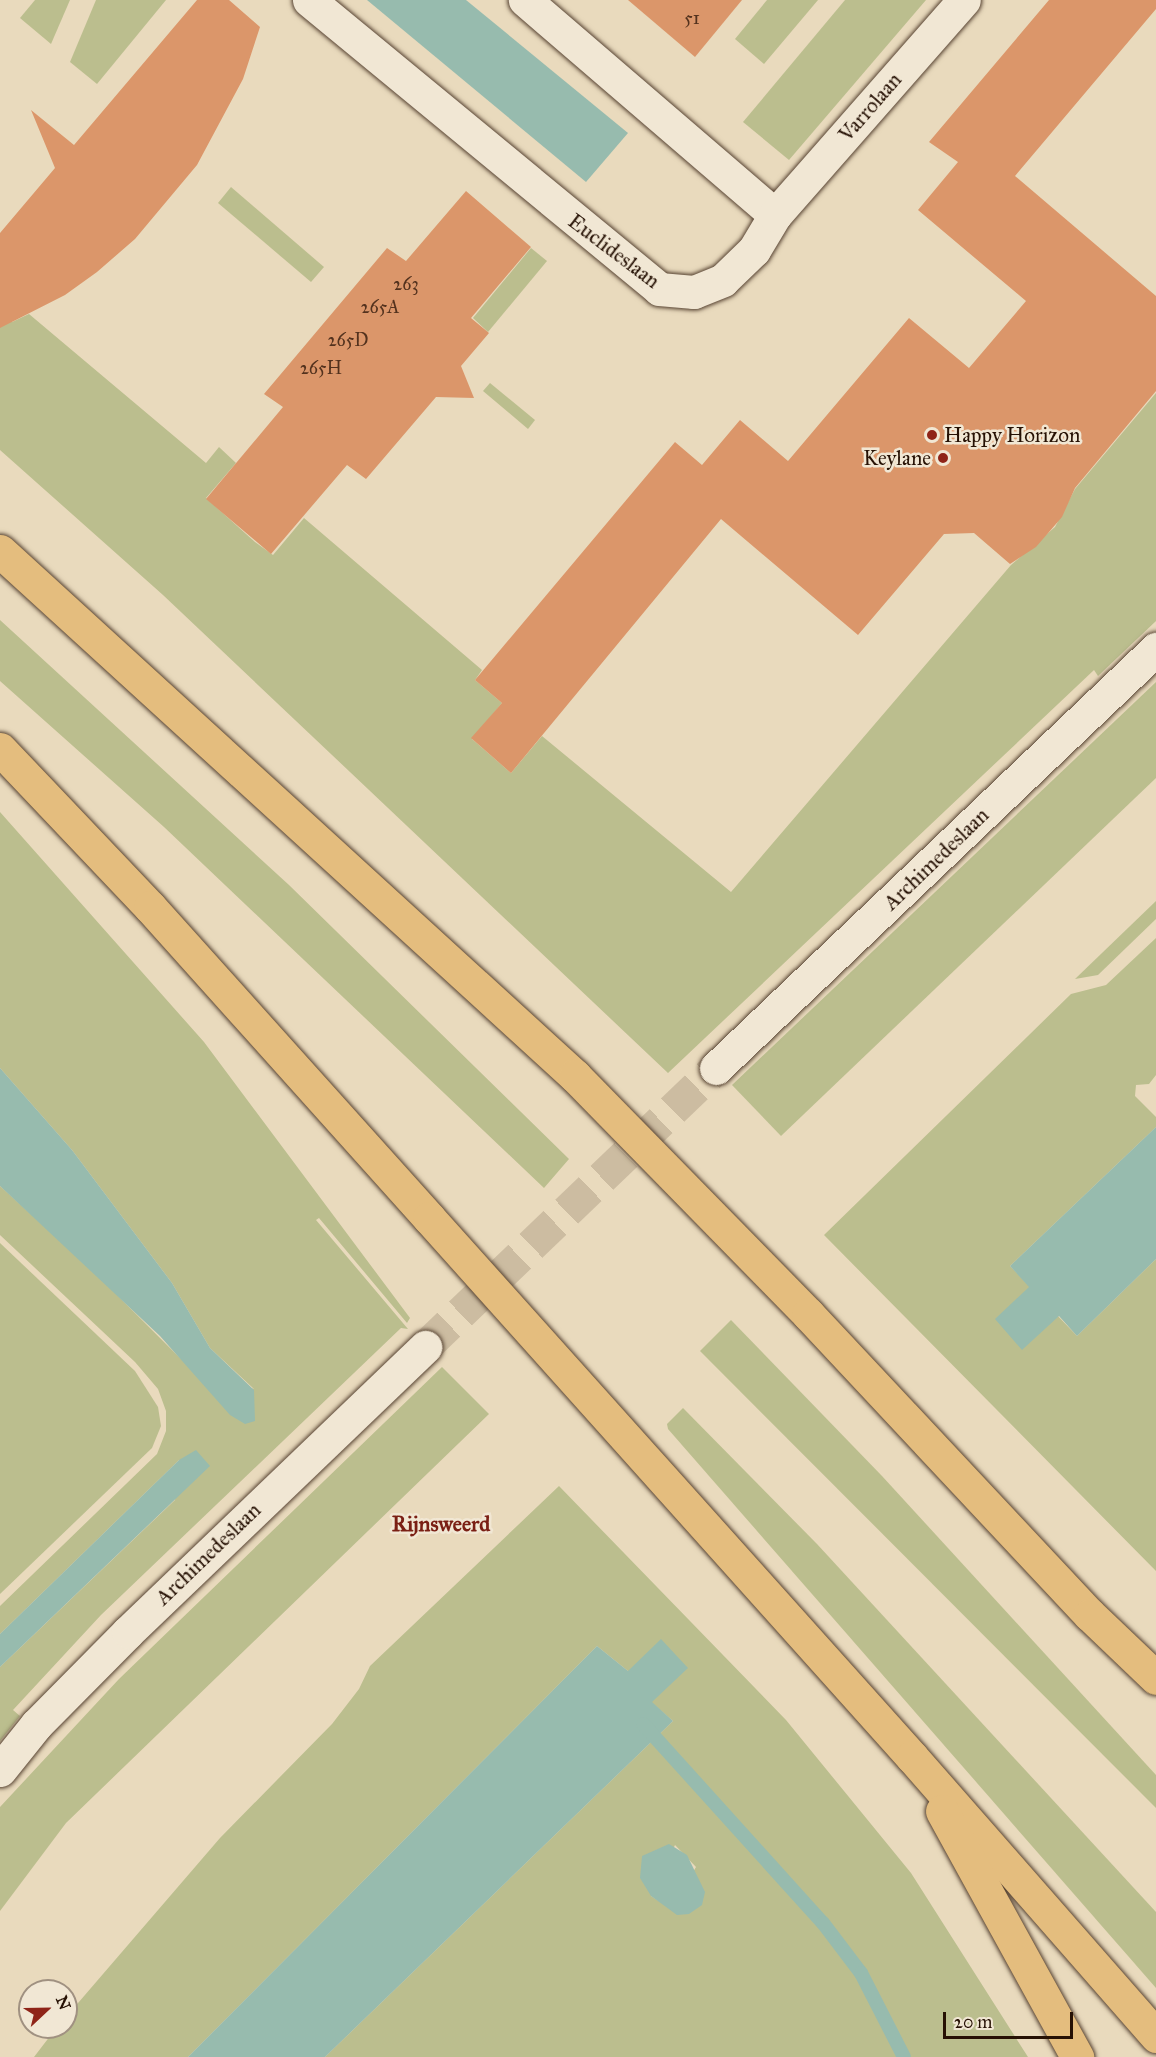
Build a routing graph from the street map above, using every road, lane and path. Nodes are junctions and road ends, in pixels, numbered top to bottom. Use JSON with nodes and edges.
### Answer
{"nodes":[{"id":1,"x":309,"y":0,"type":"edge"},
{"id":2,"x":525,"y":0,"type":"edge"},
{"id":3,"x":964,"y":0,"type":"edge"},
{"id":4,"x":775,"y":215,"type":"junction"},
{"id":5,"x":0,"y":550,"type":"edge"},
{"id":6,"x":1156,"y":649,"type":"edge"},
{"id":7,"x":0,"y":749,"type":"edge"},
{"id":8,"x":716,"y":1068,"type":"tunnel mouth"},
{"id":9,"x":425,"y":1347,"type":"tunnel mouth"},
{"id":10,"x":1090,"y":1615,"type":"junction"},
{"id":11,"x":1156,"y":1678,"type":"edge"},
{"id":12,"x":1156,"y":1692,"type":"edge"},
{"id":13,"x":912,"y":1757,"type":"junction"},
{"id":14,"x":0,"y":1770,"type":"edge"},
{"id":15,"x":1156,"y":2036,"type":"edge"},
{"id":16,"x":1077,"y":2057,"type":"edge"}],
"edges":[{"from":1,"to":4,"type":"street","name":"Euclideslaan"},
{"from":2,"to":4,"type":"street"},
{"from":3,"to":4,"type":"street","name":"Varrolaan"},
{"from":5,"to":10,"type":"highway"},
{"from":6,"to":8,"type":"street","name":"Archimedeslaan"},
{"from":7,"to":13,"type":"highway"},
{"from":9,"to":14,"type":"street","name":"Archimedeslaan"},
{"from":10,"to":11,"type":"highway"},
{"from":10,"to":12,"type":"highway"},
{"from":13,"to":15,"type":"highway"},
{"from":13,"to":16,"type":"highway"}]}
